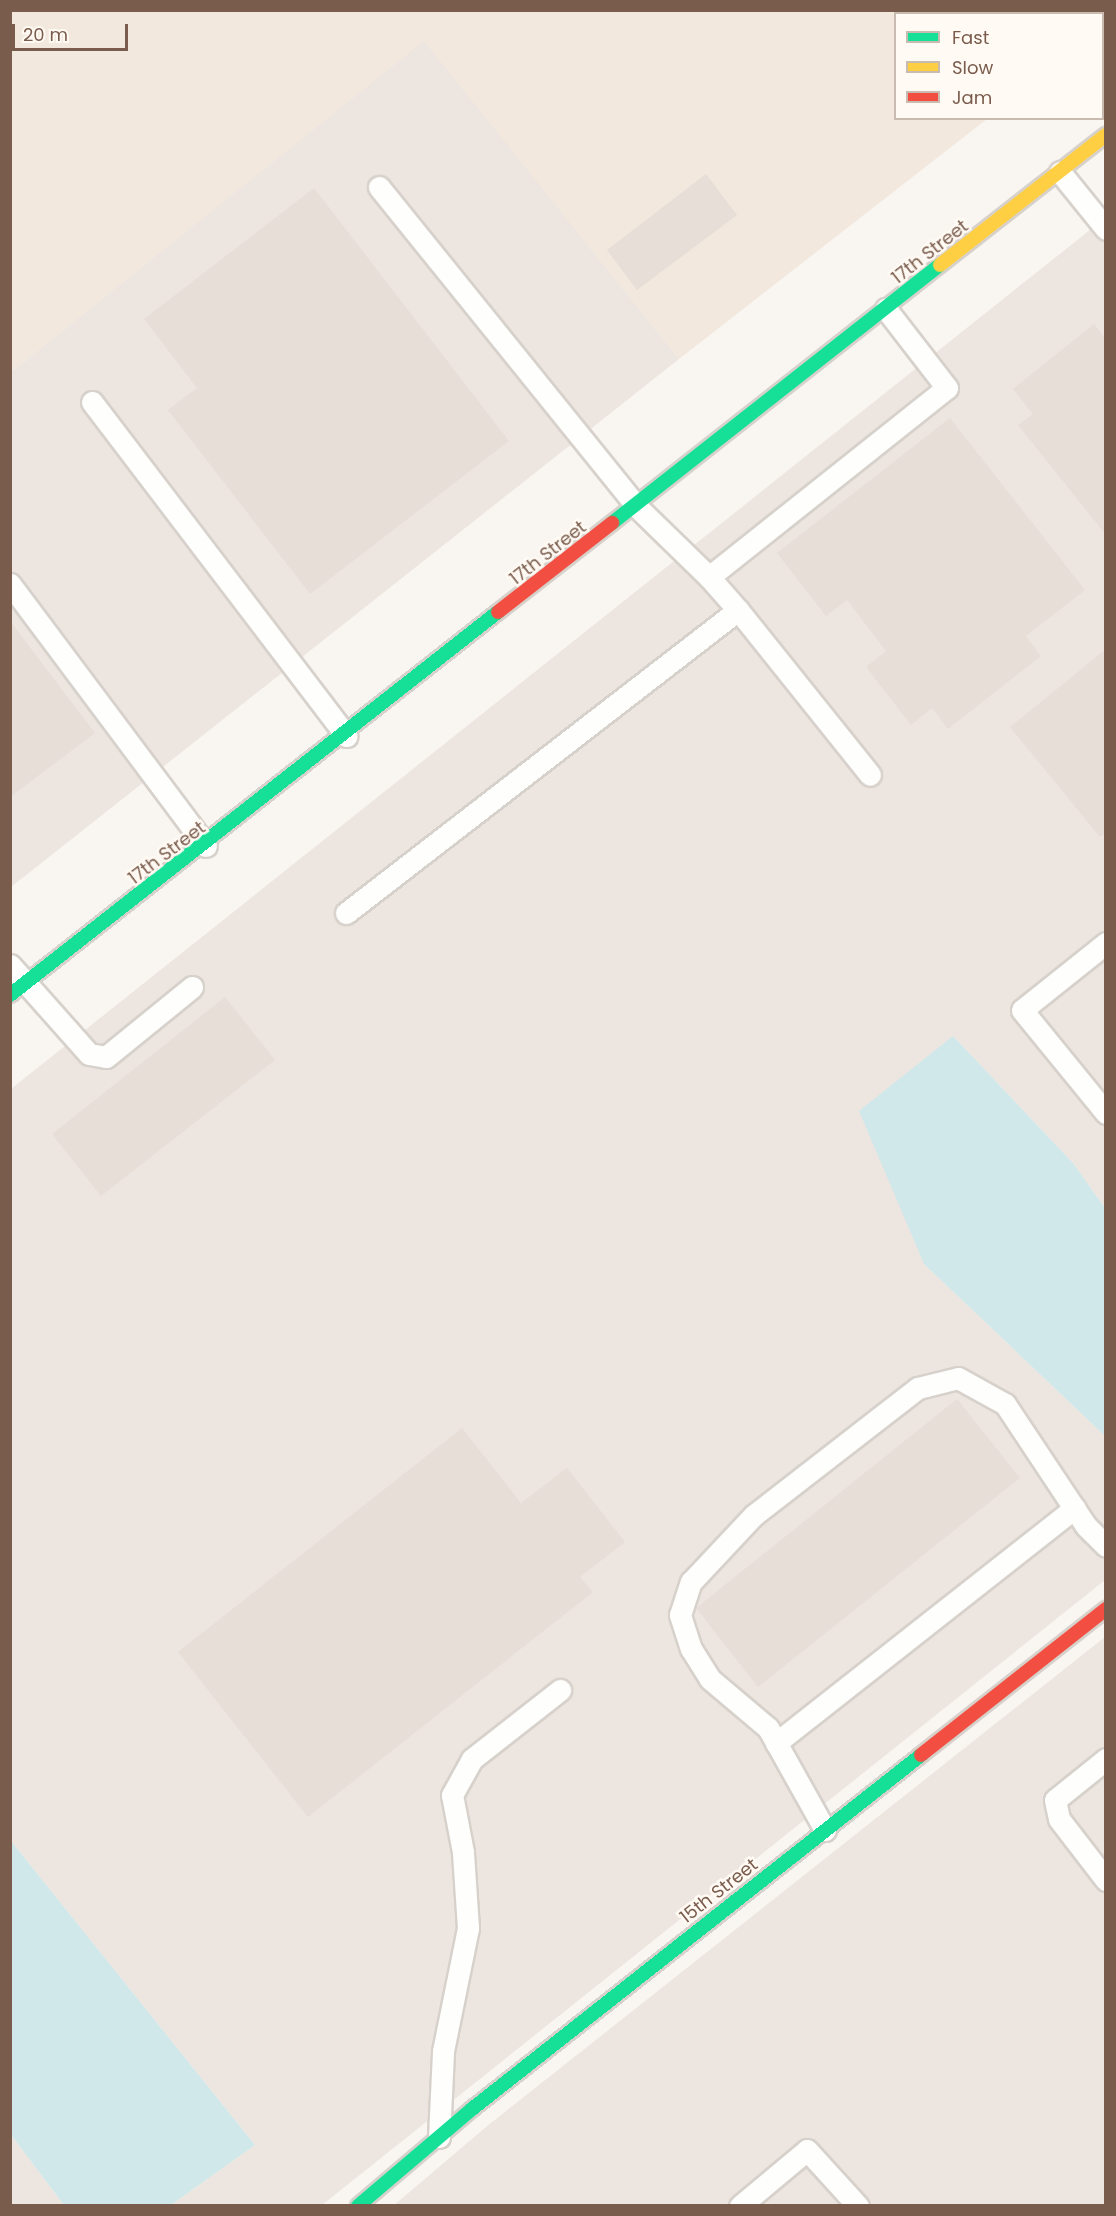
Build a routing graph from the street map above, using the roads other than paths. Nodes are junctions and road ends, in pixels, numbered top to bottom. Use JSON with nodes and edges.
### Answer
{"nodes":[{"id":1,"x":1106,"y":135,"type":"edge"},
{"id":2,"x":1060,"y":172,"type":"junction"},
{"id":3,"x":379,"y":187,"type":"dead end"},
{"id":4,"x":1106,"y":229,"type":"edge"},
{"id":5,"x":886,"y":309,"type":"junction"},
{"id":6,"x":92,"y":402,"type":"dead end"},
{"id":7,"x":636,"y":506,"type":"junction"},
{"id":8,"x":709,"y":577,"type":"junction"},
{"id":9,"x":10,"y":584,"type":"edge"},
{"id":10,"x":738,"y":610,"type":"junction"},
{"id":11,"x":346,"y":736,"type":"junction"},
{"id":12,"x":870,"y":776,"type":"dead end"},
{"id":13,"x":206,"y":846,"type":"junction"},
{"id":14,"x":346,"y":913,"type":"dead end"},
{"id":15,"x":1106,"y":943,"type":"edge"},
{"id":16,"x":10,"y":964,"type":"edge"},
{"id":17,"x":29,"y":981,"type":"junction"},
{"id":18,"x":192,"y":987,"type":"dead end"},
{"id":19,"x":10,"y":995,"type":"edge"},
{"id":20,"x":1106,"y":1113,"type":"edge"},
{"id":21,"x":1075,"y":1508,"type":"junction"},
{"id":22,"x":1106,"y":1546,"type":"edge"},
{"id":23,"x":1106,"y":1609,"type":"edge"},
{"id":24,"x":560,"y":1690,"type":"dead end"},
{"id":25,"x":776,"y":1743,"type":"junction"},
{"id":26,"x":1106,"y":1759,"type":"edge"},
{"id":27,"x":825,"y":1830,"type":"junction"},
{"id":28,"x":1106,"y":1880,"type":"edge"},
{"id":29,"x":439,"y":2137,"type":"junction"},
{"id":30,"x":358,"y":2205,"type":"edge"},
{"id":31,"x":740,"y":2205,"type":"edge"},
{"id":32,"x":858,"y":2205,"type":"edge"}],
"edges":[{"from":1,"to":2,"type":"main road","name":"17th Street"},
{"from":2,"to":4,"type":"lane"},
{"from":2,"to":5,"type":"main road","name":"17th Street"},
{"from":3,"to":7,"type":"lane"},
{"from":5,"to":7,"type":"main road","name":"17th Street"},
{"from":5,"to":8,"type":"lane"},
{"from":6,"to":11,"type":"lane"},
{"from":7,"to":8,"type":"lane"},
{"from":7,"to":11,"type":"main road","name":"17th Street"},
{"from":8,"to":10,"type":"lane"},
{"from":9,"to":13,"type":"lane"},
{"from":10,"to":12,"type":"lane"},
{"from":10,"to":14,"type":"lane"},
{"from":11,"to":13,"type":"main road","name":"17th Street"},
{"from":13,"to":17,"type":"main road","name":"17th Street"},
{"from":15,"to":20,"type":"lane"},
{"from":16,"to":17,"type":"lane"},
{"from":17,"to":18,"type":"lane"},
{"from":17,"to":19,"type":"main road","name":"17th Street"},
{"from":21,"to":22,"type":"lane"},
{"from":21,"to":25,"type":"lane"},
{"from":21,"to":25,"type":"lane"},
{"from":23,"to":27,"type":"main road","name":"15th Street"},
{"from":24,"to":29,"type":"lane"},
{"from":25,"to":27,"type":"lane"},
{"from":26,"to":28,"type":"lane"},
{"from":27,"to":29,"type":"main road","name":"15th Street"},
{"from":29,"to":30,"type":"main road","name":"15th Street"},
{"from":31,"to":32,"type":"lane"}]}
